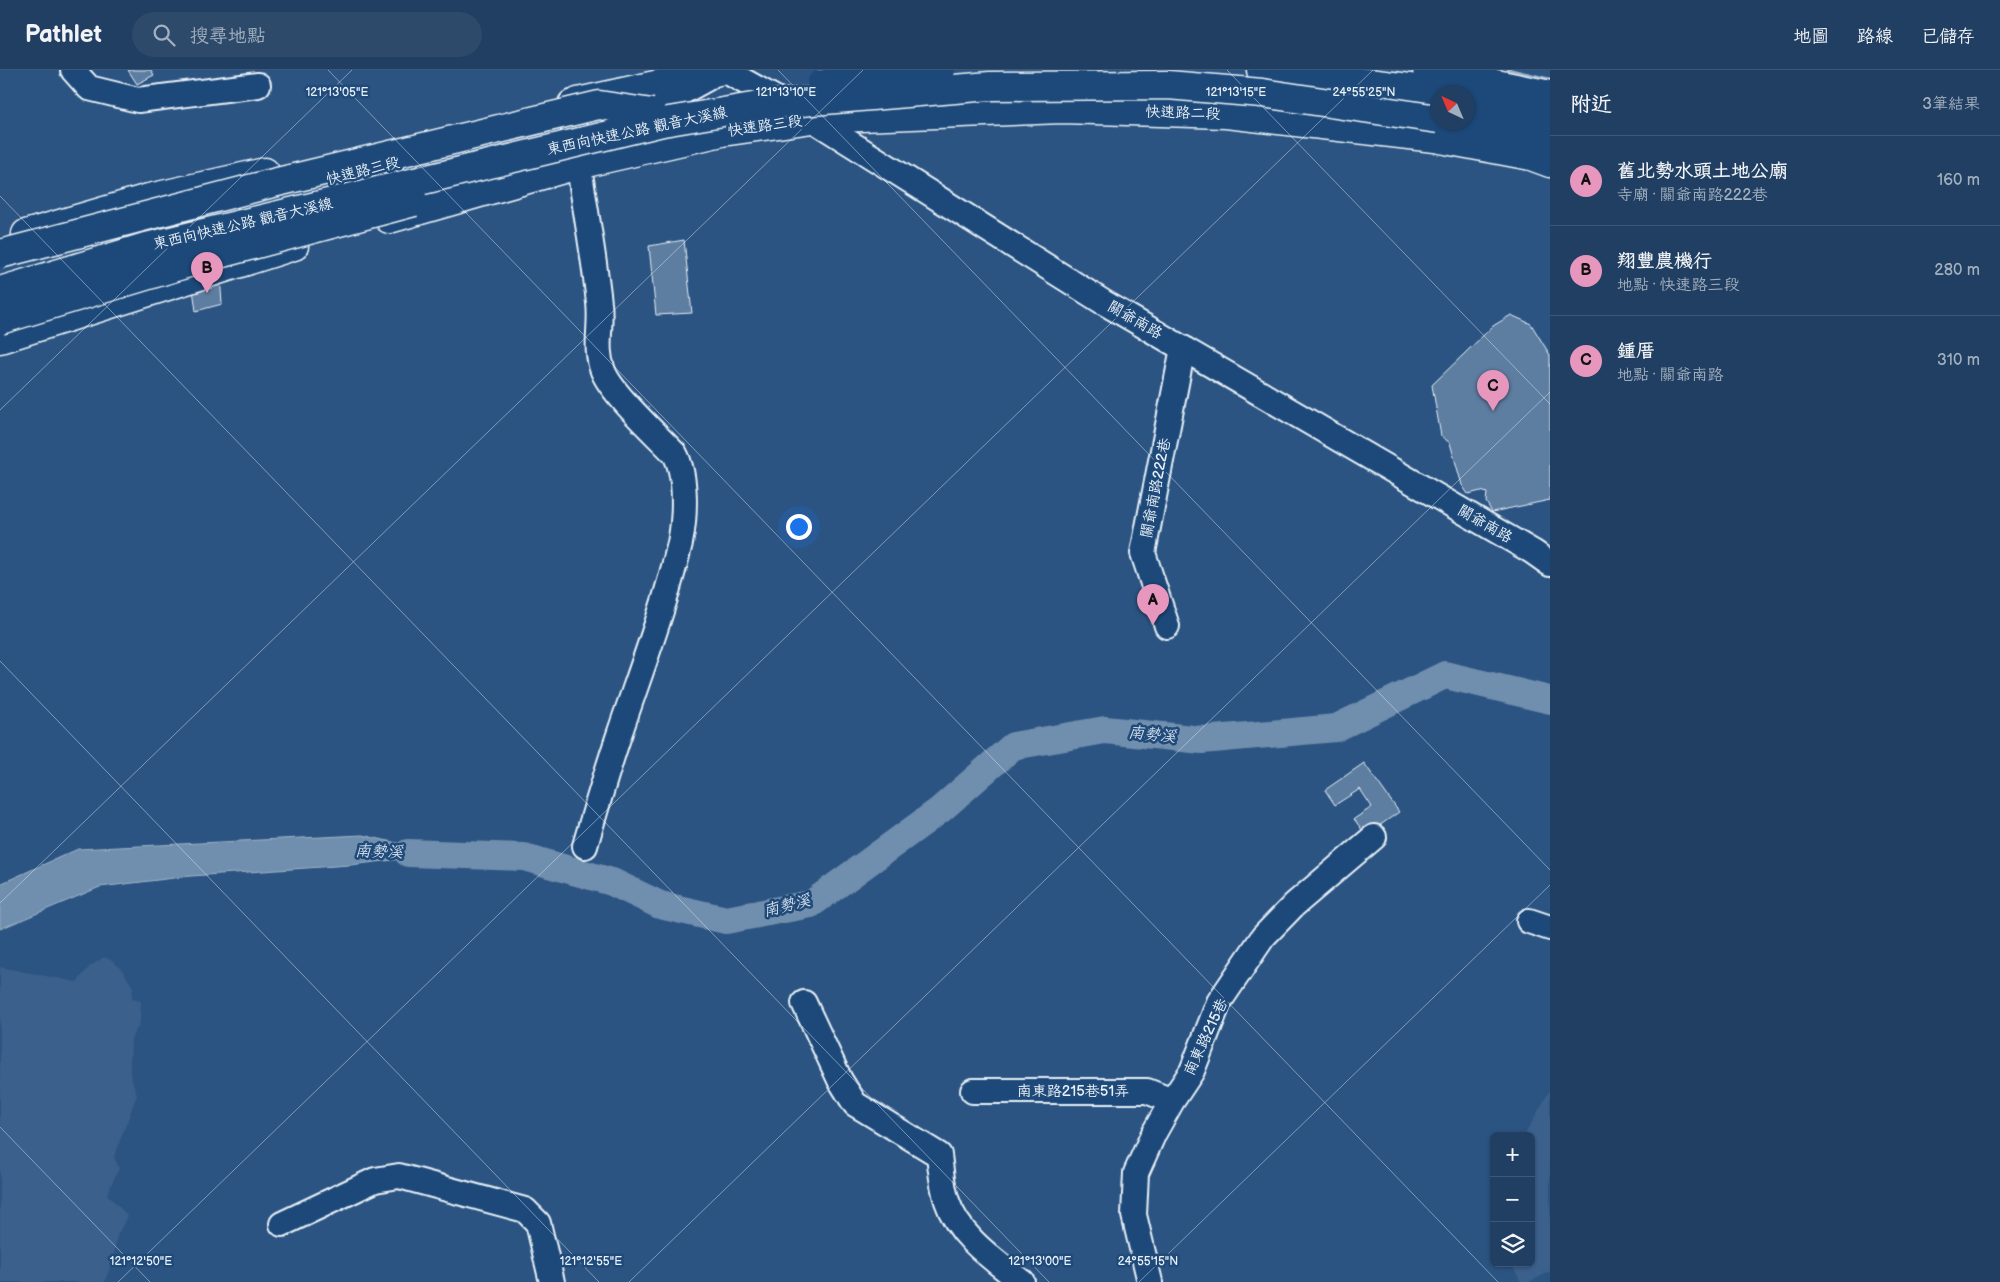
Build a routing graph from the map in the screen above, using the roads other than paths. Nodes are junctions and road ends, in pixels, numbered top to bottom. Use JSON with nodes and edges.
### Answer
{"nodes":[{"id":1,"x":73,"y":70,"type":"edge"},
{"id":2,"x":723,"y":70,"type":"edge"},
{"id":3,"x":942,"y":70,"type":"edge"},
{"id":4,"x":1261,"y":70,"type":"edge"},
{"id":5,"x":1427,"y":70,"type":"edge"},
{"id":6,"x":258,"y":85,"type":"dead end"},
{"id":7,"x":1430,"y":91,"type":"edge"},
{"id":8,"x":1550,"y":95,"type":"edge"},
{"id":9,"x":1475,"y":98,"type":"edge"},
{"id":10,"x":652,"y":113,"type":"junction"},
{"id":11,"x":1430,"y":118,"type":"edge"},
{"id":12,"x":1550,"y":119,"type":"edge"},
{"id":13,"x":812,"y":120,"type":"junction"},
{"id":14,"x":1475,"y":125,"type":"edge"},
{"id":15,"x":574,"y":137,"type":"junction"},
{"id":16,"x":1550,"y":142,"type":"edge"},
{"id":17,"x":1550,"y":163,"type":"edge"},
{"id":18,"x":152,"y":210,"type":"junction"},
{"id":19,"x":0,"y":242,"type":"edge"},
{"id":20,"x":0,"y":254,"type":"edge"},
{"id":21,"x":165,"y":254,"type":"junction"},
{"id":22,"x":0,"y":265,"type":"edge"},
{"id":23,"x":0,"y":277,"type":"edge"},
{"id":24,"x":174,"y":285,"type":"junction"},
{"id":25,"x":0,"y":291,"type":"edge"},
{"id":26,"x":0,"y":306,"type":"edge"},
{"id":27,"x":0,"y":320,"type":"edge"},
{"id":28,"x":0,"y":338,"type":"edge"},
{"id":29,"x":1183,"y":348,"type":"junction"},
{"id":30,"x":1550,"y":564,"type":"edge"},
{"id":31,"x":1166,"y":626,"type":"dead end"},
{"id":32,"x":1374,"y":837,"type":"dead end"},
{"id":33,"x":585,"y":846,"type":"dead end"},
{"id":34,"x":804,"y":1003,"type":"dead end"},
{"id":35,"x":973,"y":1091,"type":"dead end"},
{"id":36,"x":1172,"y":1101,"type":"junction"},
{"id":37,"x":282,"y":1224,"type":"dead end"},
{"id":38,"x":552,"y":1282,"type":"edge"},
{"id":39,"x":1022,"y":1282,"type":"edge"},
{"id":40,"x":1150,"y":1282,"type":"edge"}],
"edges":[{"from":1,"to":6,"type":"street"},
{"from":2,"to":13,"type":"street","name":"關爺南路"},
{"from":2,"to":15,"type":"main road","name":"快速路三段"},
{"from":3,"to":10,"type":"main road","name":"東西向快速公路 觀音大溪線","bridge":true},
{"from":4,"to":7,"type":"main road"},
{"from":5,"to":8,"type":"main road"},
{"from":9,"to":12,"type":"main road"},
{"from":10,"to":20,"type":"main road","bridge":true},
{"from":10,"to":23,"type":"main road","name":"東西向快速公路 觀音大溪線"},
{"from":11,"to":15,"type":"main road","name":"東西向快速公路 觀音大溪線","bridge":true},
{"from":13,"to":15,"type":"main road","name":"快速路三段"},
{"from":13,"to":17,"type":"main road","name":"快速路二段"},
{"from":13,"to":29,"type":"street","name":"關爺南路"},
{"from":14,"to":16,"type":"main road"},
{"from":15,"to":18,"type":"main road","name":"快速路三段"},
{"from":15,"to":21,"type":"street","name":"快速路三段"},
{"from":15,"to":24,"type":"main road","name":"快速路三段"},
{"from":15,"to":25,"type":"main road","name":"東西向快速公路 觀音大溪線","bridge":true},
{"from":15,"to":27,"type":"main road","bridge":true},
{"from":15,"to":33,"type":"street"},
{"from":18,"to":19,"type":"main road","name":"快速路三段"},
{"from":18,"to":21,"type":"street"},
{"from":18,"to":22,"type":"street","name":"快速路三段"},
{"from":21,"to":24,"type":"street"},
{"from":21,"to":26,"type":"street","name":"快速路三段"},
{"from":24,"to":28,"type":"main road","name":"快速路三段"},
{"from":29,"to":30,"type":"street","name":"關爺南路"},
{"from":29,"to":31,"type":"street","name":"關爺南路222巷"},
{"from":32,"to":36,"type":"street","name":"南東路215巷"},
{"from":34,"to":39,"type":"street"},
{"from":35,"to":36,"type":"street","name":"南東路215巷51弄"},
{"from":36,"to":40,"type":"street","name":"南東路215巷"},
{"from":37,"to":38,"type":"street"}]}
